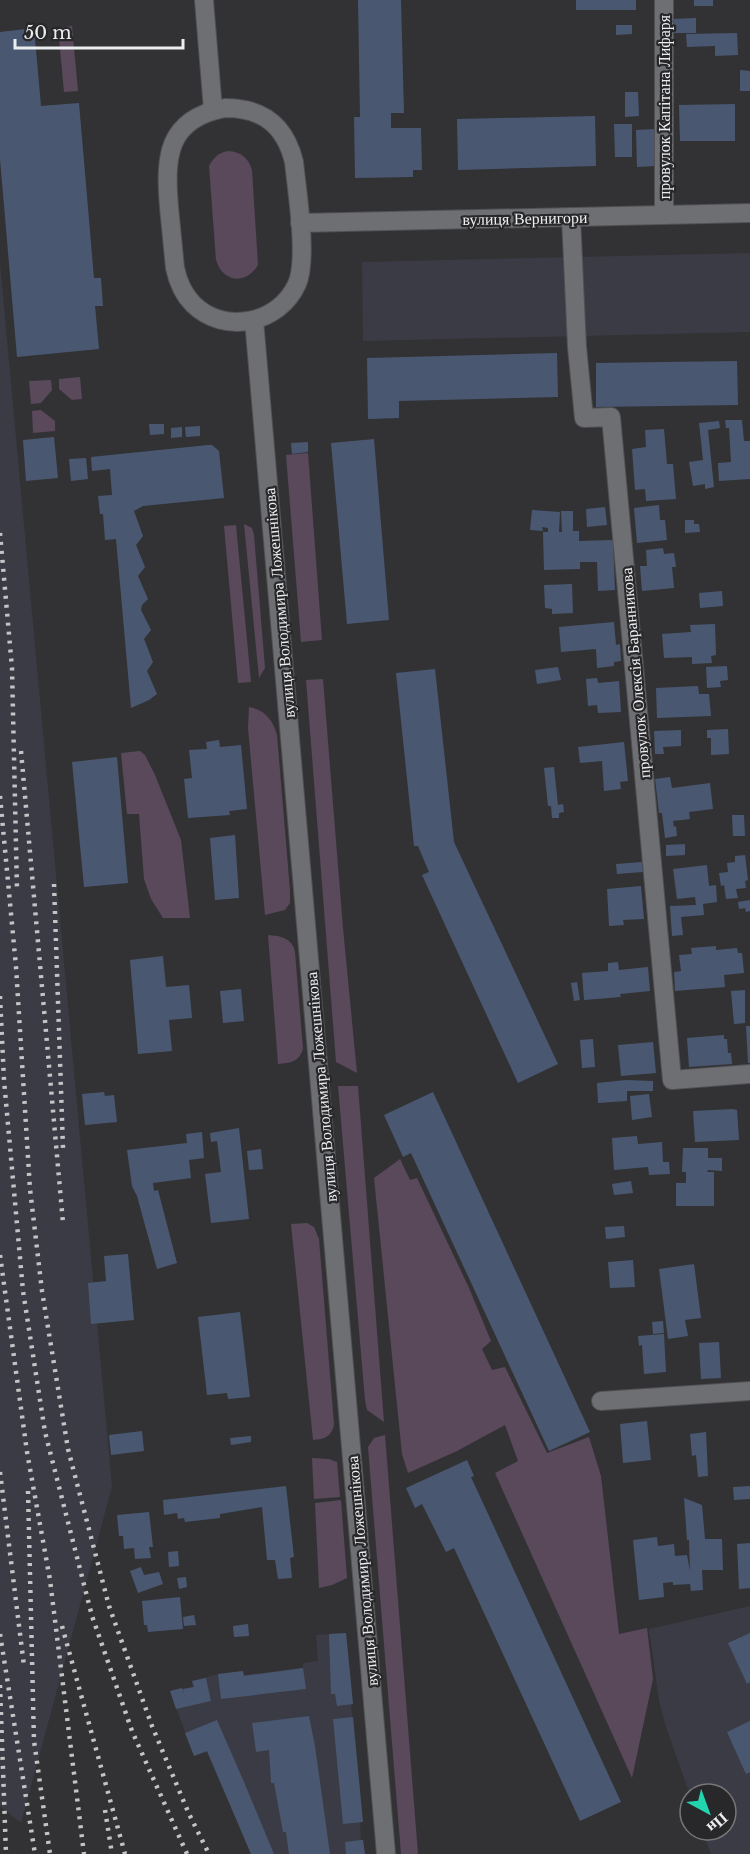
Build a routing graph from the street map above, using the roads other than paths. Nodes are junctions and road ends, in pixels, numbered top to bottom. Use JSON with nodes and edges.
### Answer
{"nodes":[{"id":1,"x":204,"y":0,"type":"edge"},
{"id":2,"x":664,"y":0,"type":"edge"},
{"id":3,"x":213,"y":110,"type":"junction"},
{"id":4,"x":750,"y":213,"type":"edge"},
{"id":5,"x":664,"y":215,"type":"junction"},
{"id":6,"x":571,"y":217,"type":"junction"},
{"id":7,"x":300,"y":223,"type":"junction"},
{"id":8,"x":254,"y":320,"type":"junction"},
{"id":9,"x":750,"y":1074,"type":"edge"},
{"id":10,"x":750,"y":1391,"type":"edge"},
{"id":11,"x":601,"y":1401,"type":"dead end"},
{"id":12,"x":386,"y":1854,"type":"edge"}],
"edges":[{"from":1,"to":3,"type":"street"},
{"from":2,"to":5,"type":"street","name":"провулок Капітана Лифаря"},
{"from":3,"to":7,"type":"street"},
{"from":3,"to":8,"type":"street"},
{"from":4,"to":5,"type":"street","name":"вулиця Вернигори"},
{"from":5,"to":6,"type":"street","name":"вулиця Вернигори"},
{"from":6,"to":7,"type":"street","name":"вулиця Вернигори"},
{"from":6,"to":9,"type":"street","name":"провулок Олексія Баранникова"},
{"from":7,"to":8,"type":"street"},
{"from":8,"to":12,"type":"street","name":"вулиця Володимира Ложешнікова"},
{"from":10,"to":11,"type":"street"}]}
